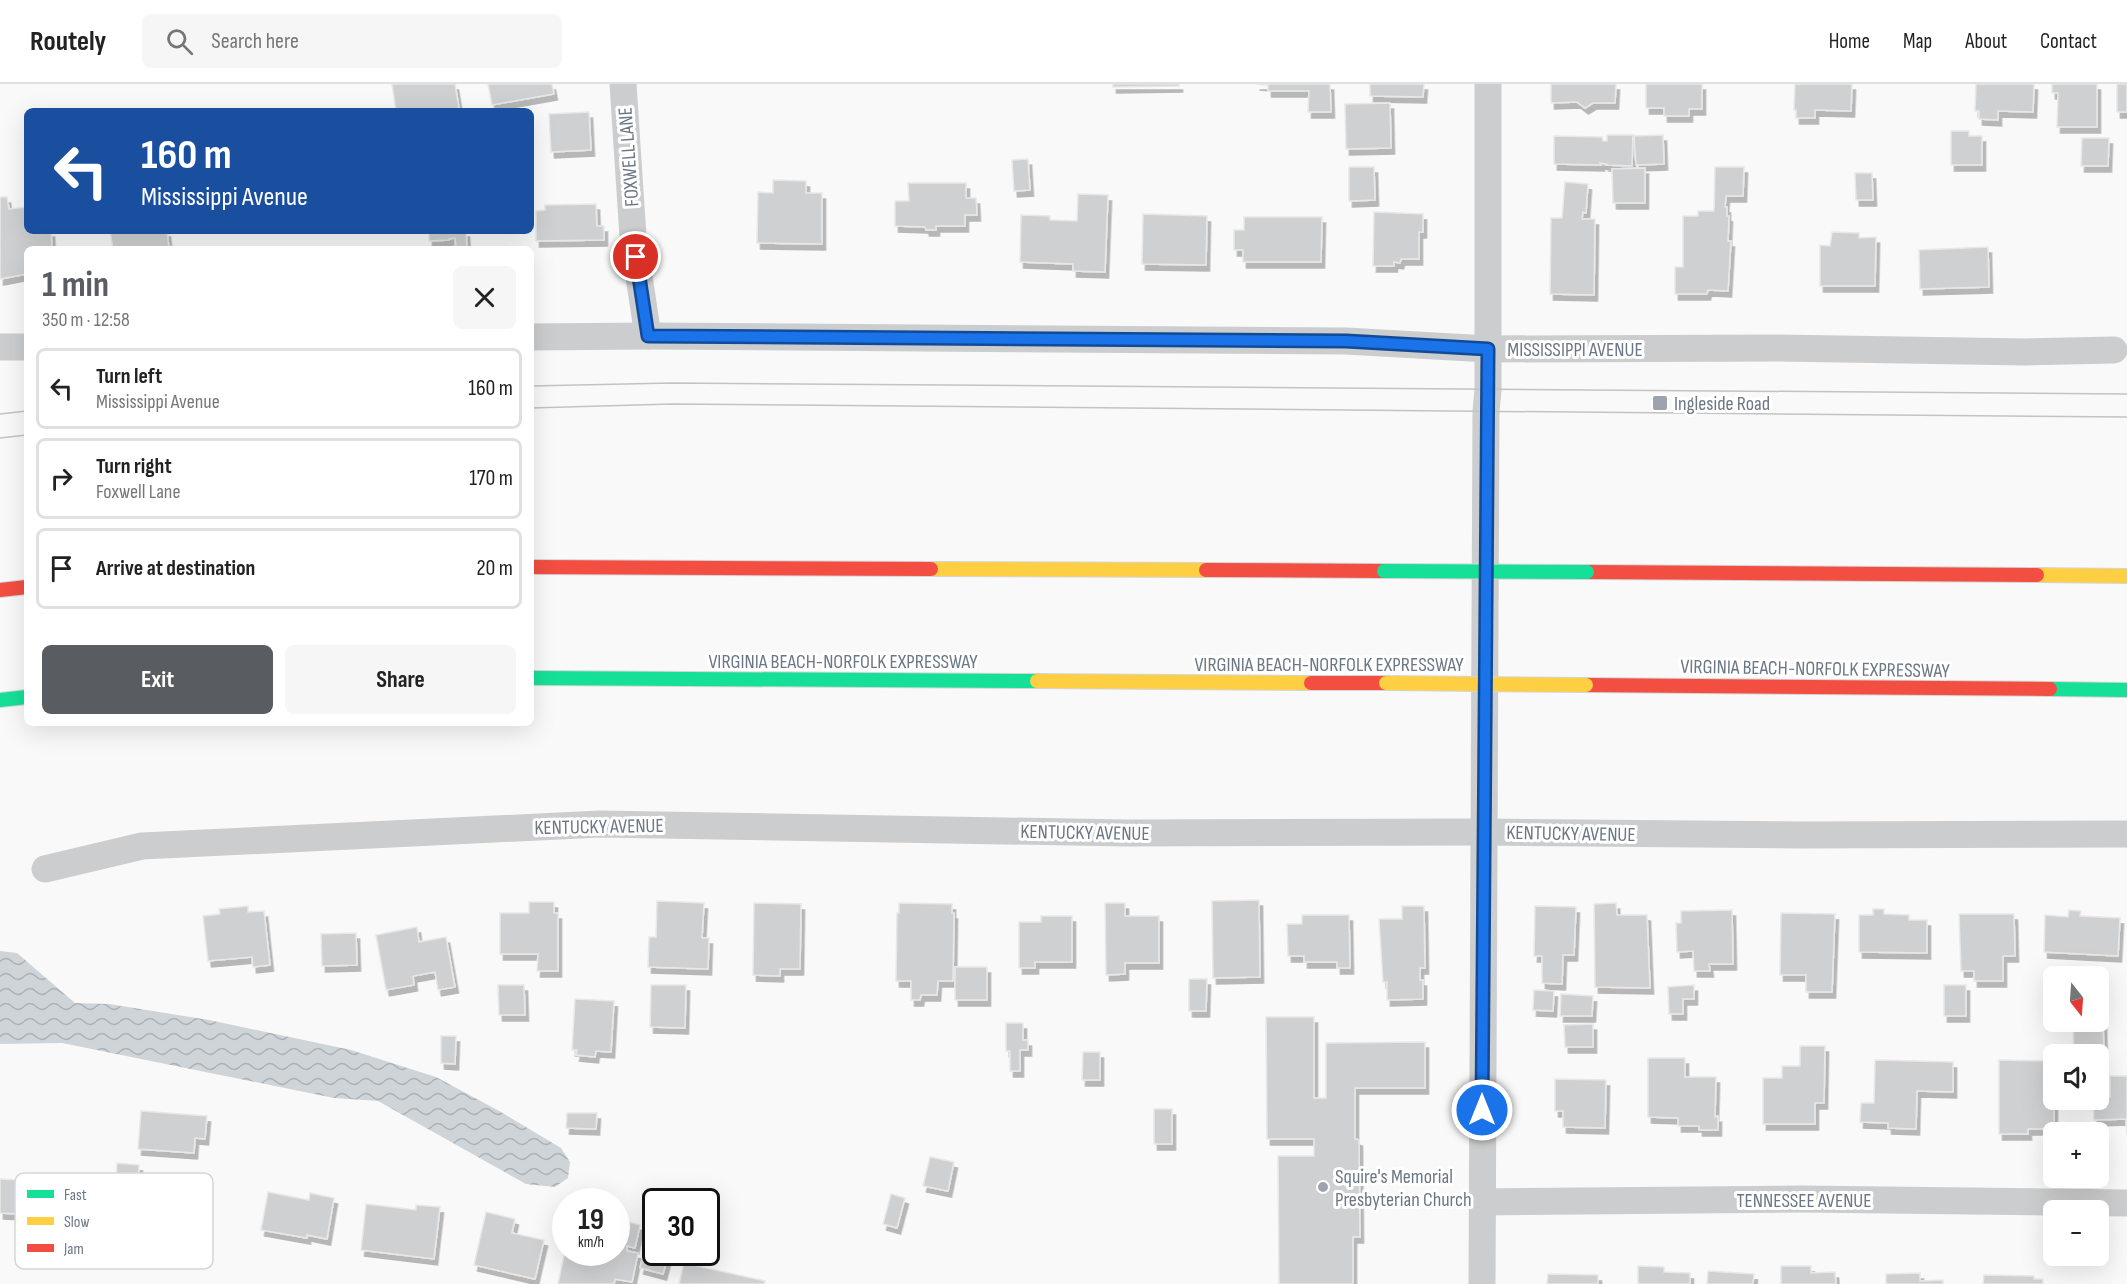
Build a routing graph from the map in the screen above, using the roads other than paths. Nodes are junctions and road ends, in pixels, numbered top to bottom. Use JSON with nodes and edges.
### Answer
{"nodes":[{"id":1,"x":623,"y":84,"type":"edge"},
{"id":2,"x":1488,"y":84,"type":"edge"},
{"id":3,"x":648,"y":336,"type":"junction"},
{"id":4,"x":534,"y":337,"type":"edge"},
{"id":5,"x":24,"y":346,"type":"edge"},
{"id":6,"x":0,"y":347,"type":"edge"},
{"id":7,"x":1488,"y":349,"type":"junction"},
{"id":8,"x":2114,"y":350,"type":"dead end"},
{"id":9,"x":534,"y":567,"type":"edge"},
{"id":10,"x":2127,"y":576,"type":"edge"},
{"id":11,"x":24,"y":587,"type":"edge"},
{"id":12,"x":0,"y":590,"type":"edge"},
{"id":13,"x":534,"y":678,"type":"edge"},
{"id":14,"x":2127,"y":690,"type":"edge"},
{"id":15,"x":24,"y":697,"type":"edge"},
{"id":16,"x":0,"y":700,"type":"edge"},
{"id":17,"x":1483,"y":832,"type":"junction"},
{"id":18,"x":2127,"y":834,"type":"edge"},
{"id":19,"x":45,"y":868,"type":"dead end"},
{"id":20,"x":1482,"y":1202,"type":"junction"},
{"id":21,"x":2127,"y":1203,"type":"edge"},
{"id":22,"x":1482,"y":1284,"type":"edge"}],
"edges":[{"from":1,"to":3,"type":"street","name":"FOXWELL LANE"},
{"from":2,"to":7,"type":"street"},
{"from":3,"to":4,"type":"street","name":"MISSISSIPPI AVENUE"},
{"from":3,"to":7,"type":"street","name":"MISSISSIPPI AVENUE"},
{"from":5,"to":6,"type":"street"},
{"from":7,"to":8,"type":"street","name":"MISSISSIPPI AVENUE"},
{"from":7,"to":17,"type":"street"},
{"from":9,"to":10,"type":"highway","bridge":true},
{"from":11,"to":12,"type":"highway"},
{"from":13,"to":14,"type":"highway","name":"VIRGINIA BEACH-NORFOLK EXPRESSWAY","bridge":true},
{"from":15,"to":16,"type":"highway"},
{"from":17,"to":18,"type":"street","name":"KENTUCKY AVENUE"},
{"from":17,"to":19,"type":"street","name":"KENTUCKY AVENUE"},
{"from":17,"to":20,"type":"street"},
{"from":20,"to":21,"type":"street","name":"TENNESSEE AVENUE"},
{"from":20,"to":22,"type":"street"}]}
